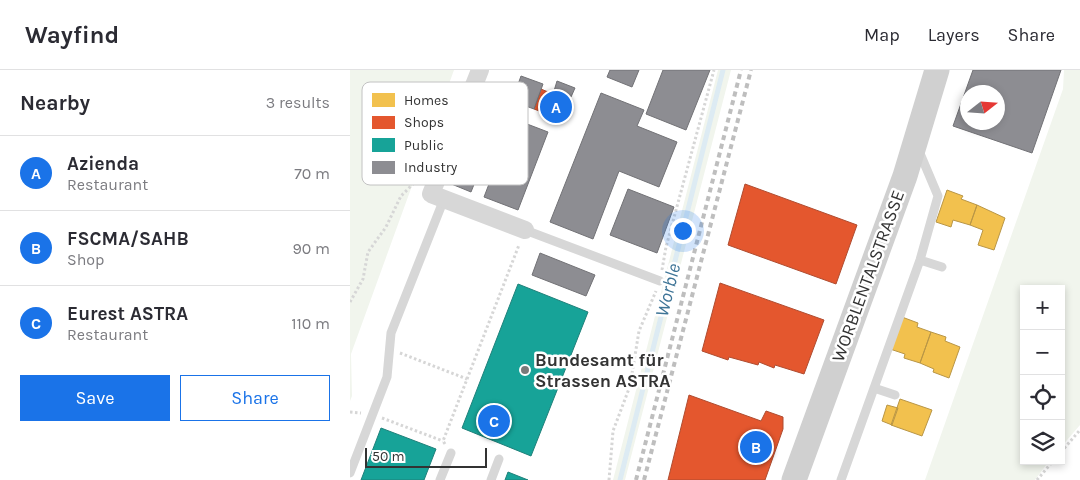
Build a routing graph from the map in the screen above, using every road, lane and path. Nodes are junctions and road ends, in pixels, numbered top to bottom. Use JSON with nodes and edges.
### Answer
{"nodes":[{"id":1,"x":480,"y":70,"type":"edge"},
{"id":2,"x":937,"y":70,"type":"edge"},
{"id":3,"x":475,"y":82,"type":"edge"},
{"id":4,"x":916,"y":144,"type":"junction"},
{"id":5,"x":412,"y":185,"type":"edge"},
{"id":6,"x":435,"y":185,"type":"edge"},
{"id":7,"x":444,"y":199,"type":"junction"},
{"id":8,"x":525,"y":230,"type":"junction"},
{"id":9,"x":920,"y":260,"type":"junction"},
{"id":10,"x":942,"y":267,"type":"dead end"},
{"id":11,"x":660,"y":281,"type":"dead end"},
{"id":12,"x":350,"y":302,"type":"edge"},
{"id":13,"x":390,"y":349,"type":"junction"},
{"id":14,"x":467,"y":379,"type":"junction"},
{"id":15,"x":874,"y":388,"type":"junction"},
{"id":16,"x":895,"y":395,"type":"dead end"},
{"id":17,"x":373,"y":415,"type":"junction"},
{"id":18,"x":1080,"y":430,"type":"edge"},
{"id":19,"x":443,"y":441,"type":"junction"},
{"id":20,"x":1065,"y":447,"type":"edge"},
{"id":21,"x":451,"y":453,"type":"joint"},
{"id":22,"x":499,"y":459,"type":"dead end"},
{"id":23,"x":1050,"y":465,"type":"edge"},
{"id":24,"x":350,"y":473,"type":"edge"},
{"id":25,"x":440,"y":480,"type":"edge"},
{"id":26,"x":491,"y":480,"type":"edge"},
{"id":27,"x":794,"y":480,"type":"edge"},
{"id":28,"x":841,"y":480,"type":"edge"},
{"id":29,"x":1037,"y":480,"type":"edge"}],
"edges":[{"from":1,"to":3,"type":"street"},
{"from":2,"to":4,"type":"main road","name":"WORBLENTALSTRASSE"},
{"from":4,"to":9,"type":"lane"},
{"from":4,"to":27,"type":"main road","name":"WORBLENTALSTRASSE"},
{"from":5,"to":12,"type":"path"},
{"from":6,"to":7,"type":"street"},
{"from":7,"to":8,"type":"street"},
{"from":7,"to":13,"type":"lane"},
{"from":8,"to":11,"type":"lane"},
{"from":8,"to":14,"type":"path"},
{"from":9,"to":10,"type":"lane"},
{"from":9,"to":15,"type":"lane"},
{"from":13,"to":14,"type":"path"},
{"from":13,"to":17,"type":"lane"},
{"from":14,"to":19,"type":"path"},
{"from":15,"to":16,"type":"lane"},
{"from":15,"to":28,"type":"lane"},
{"from":17,"to":19,"type":"path"},
{"from":17,"to":24,"type":"lane"},
{"from":18,"to":20,"type":"path"},
{"from":19,"to":21,"type":"path"},
{"from":21,"to":25,"type":"lane"},
{"from":22,"to":26,"type":"lane"},
{"from":23,"to":29,"type":"path"}]}
